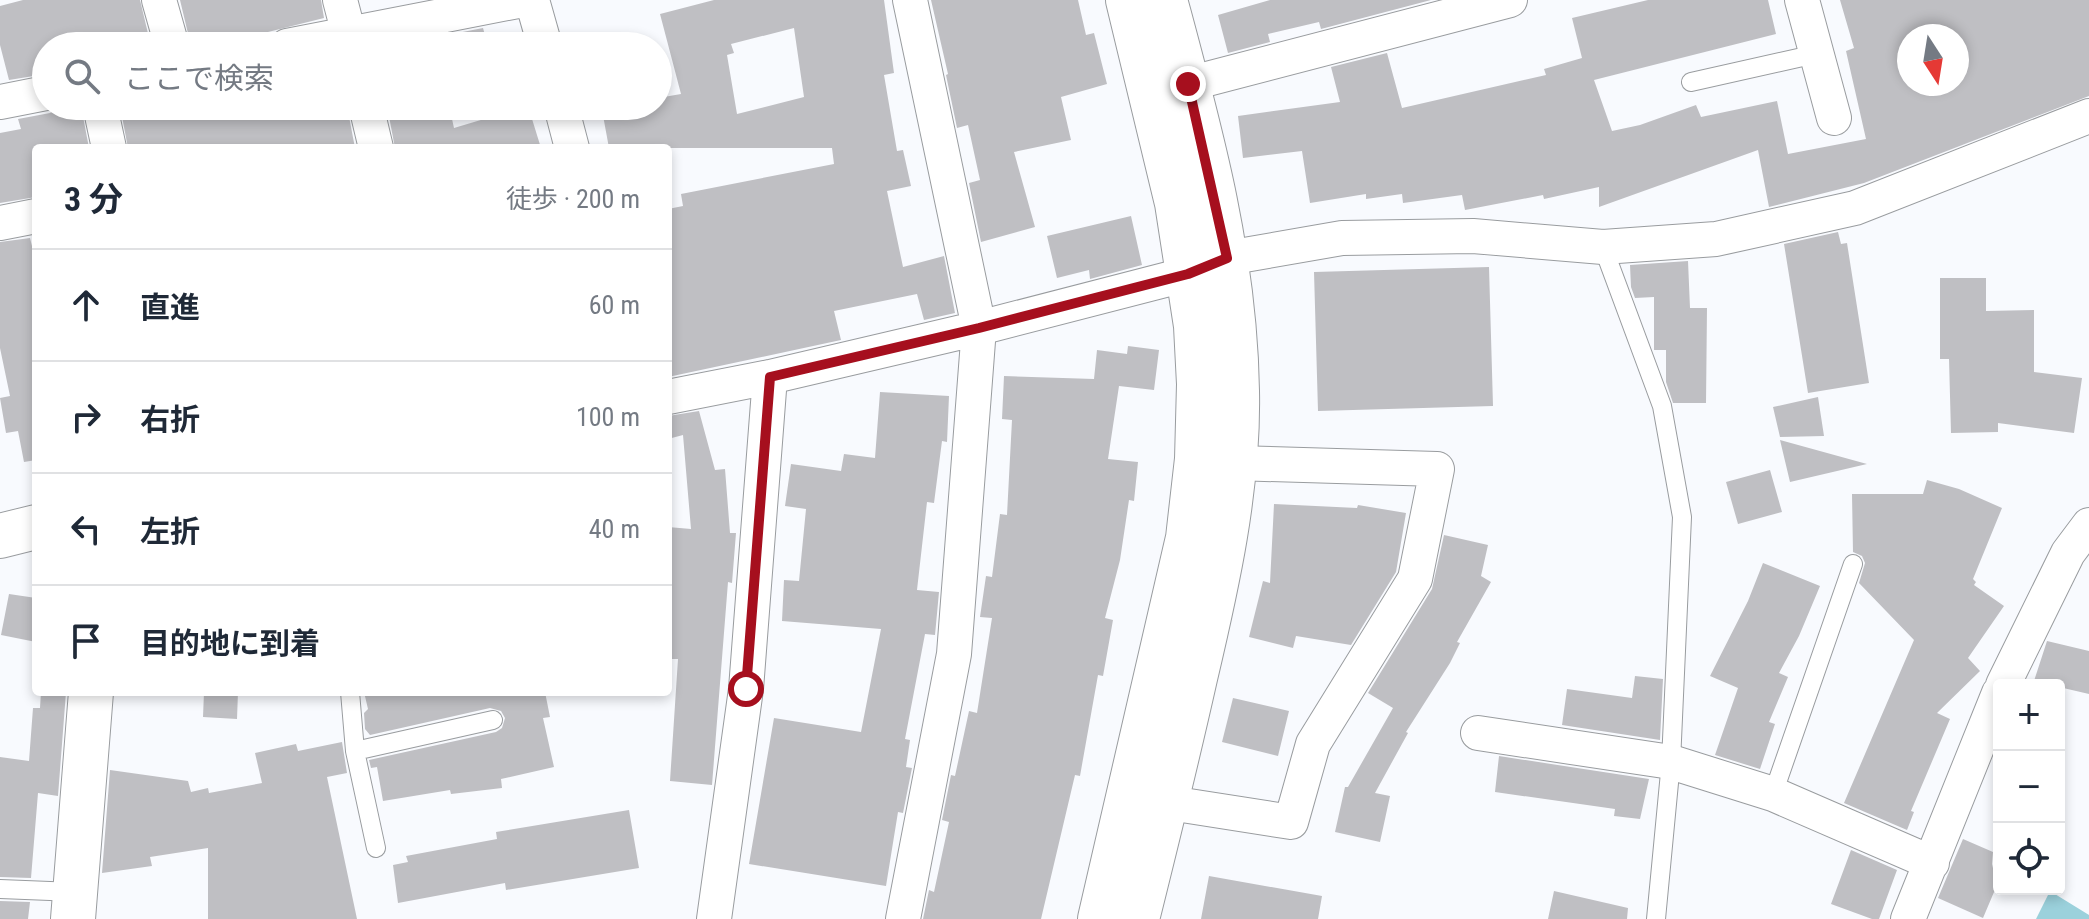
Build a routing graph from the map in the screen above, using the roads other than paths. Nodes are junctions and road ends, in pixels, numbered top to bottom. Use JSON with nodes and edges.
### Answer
{"nodes":[{"id":1,"x":159,"y":0,"type":"edge"},
{"id":2,"x":340,"y":0,"type":"edge"},
{"id":3,"x":523,"y":0,"type":"edge"},
{"id":4,"x":532,"y":0,"type":"edge"},
{"id":5,"x":910,"y":0,"type":"edge"},
{"id":6,"x":1128,"y":0,"type":"edge"},
{"id":7,"x":1165,"y":0,"type":"edge"},
{"id":8,"x":1510,"y":0,"type":"edge"},
{"id":9,"x":1802,"y":0,"type":"edge"},
{"id":10,"x":168,"y":32,"type":"edge"},
{"id":11,"x":348,"y":32,"type":"edge"},
{"id":12,"x":385,"y":32,"type":"edge"},
{"id":13,"x":541,"y":32,"type":"edge"},
{"id":14,"x":1816,"y":54,"type":"junction"},
{"id":15,"x":1691,"y":82,"type":"dead end"},
{"id":16,"x":1188,"y":84,"type":"junction"},
{"id":17,"x":32,"y":96,"type":"edge"},
{"id":18,"x":0,"y":102,"type":"edge"},
{"id":19,"x":2089,"y":116,"type":"edge"},
{"id":20,"x":1834,"y":118,"type":"dead end"},
{"id":21,"x":103,"y":120,"type":"edge"},
{"id":22,"x":369,"y":120,"type":"edge"},
{"id":23,"x":565,"y":120,"type":"edge"},
{"id":24,"x":108,"y":144,"type":"edge"},
{"id":25,"x":375,"y":144,"type":"edge"},
{"id":26,"x":571,"y":144,"type":"edge"},
{"id":27,"x":32,"y":217,"type":"edge"},
{"id":28,"x":0,"y":223,"type":"edge"},
{"id":29,"x":1603,"y":247,"type":"junction"},
{"id":30,"x":1208,"y":266,"type":"junction"},
{"id":31,"x":979,"y":328,"type":"junction"},
{"id":32,"x":770,"y":377,"type":"junction"},
{"id":33,"x":672,"y":396,"type":"edge"},
{"id":34,"x":1234,"y":463,"type":"junction"},
{"id":35,"x":2089,"y":525,"type":"edge"},
{"id":36,"x":32,"y":528,"type":"edge"},
{"id":37,"x":0,"y":536,"type":"edge"},
{"id":38,"x":2079,"y":555,"type":"edge"},
{"id":39,"x":1853,"y":564,"type":"dead end"},
{"id":40,"x":2007,"y":679,"type":"edge"},
{"id":41,"x":91,"y":696,"type":"edge"},
{"id":42,"x":350,"y":696,"type":"edge"},
{"id":43,"x":1993,"y":708,"type":"edge"},
{"id":44,"x":493,"y":720,"type":"dead end"},
{"id":45,"x":1478,"y":733,"type":"dead end"},
{"id":46,"x":355,"y":751,"type":"junction"},
{"id":47,"x":1671,"y":762,"type":"junction"},
{"id":48,"x":1773,"y":794,"type":"junction"},
{"id":49,"x":1147,"y":800,"type":"junction"},
{"id":50,"x":376,"y":848,"type":"dead end"},
{"id":51,"x":1932,"y":863,"type":"junction"},
{"id":52,"x":0,"y":889,"type":"edge"},
{"id":53,"x":74,"y":906,"type":"edge"},
{"id":54,"x":714,"y":919,"type":"edge"},
{"id":55,"x":903,"y":919,"type":"edge"},
{"id":56,"x":1100,"y":919,"type":"edge"},
{"id":57,"x":1137,"y":919,"type":"edge"},
{"id":58,"x":1656,"y":919,"type":"edge"},
{"id":59,"x":1908,"y":919,"type":"edge"}],
"edges":[{"from":1,"to":10,"type":"street"},
{"from":2,"to":11,"type":"street"},
{"from":3,"to":12,"type":"street"},
{"from":4,"to":13,"type":"street"},
{"from":5,"to":31,"type":"street"},
{"from":6,"to":30,"type":"street"},
{"from":7,"to":16,"type":"street"},
{"from":8,"to":16,"type":"street"},
{"from":9,"to":14,"type":"street"},
{"from":14,"to":15,"type":"lane"},
{"from":14,"to":20,"type":"street"},
{"from":16,"to":30,"type":"street"},
{"from":17,"to":18,"type":"street"},
{"from":19,"to":29,"type":"street"},
{"from":21,"to":24,"type":"street"},
{"from":22,"to":25,"type":"street"},
{"from":23,"to":26,"type":"street"},
{"from":27,"to":28,"type":"street"},
{"from":29,"to":30,"type":"street"},
{"from":29,"to":47,"type":"lane"},
{"from":30,"to":31,"type":"street"},
{"from":30,"to":34,"type":"street"},
{"from":30,"to":49,"type":"street"},
{"from":31,"to":32,"type":"street"},
{"from":31,"to":55,"type":"street"},
{"from":32,"to":33,"type":"street"},
{"from":32,"to":54,"type":"street"},
{"from":34,"to":49,"type":"street"},
{"from":34,"to":49,"type":"street"},
{"from":35,"to":38,"type":"street"},
{"from":36,"to":37,"type":"street"},
{"from":38,"to":40,"type":"street"},
{"from":39,"to":48,"type":"lane"},
{"from":41,"to":53,"type":"street"},
{"from":42,"to":46,"type":"lane"},
{"from":43,"to":51,"type":"street"},
{"from":44,"to":46,"type":"lane"},
{"from":45,"to":47,"type":"street"},
{"from":46,"to":50,"type":"lane"},
{"from":47,"to":48,"type":"street"},
{"from":47,"to":58,"type":"lane"},
{"from":48,"to":51,"type":"street"},
{"from":49,"to":56,"type":"street"},
{"from":49,"to":57,"type":"street"},
{"from":51,"to":59,"type":"street"},
{"from":52,"to":53,"type":"lane"}]}
